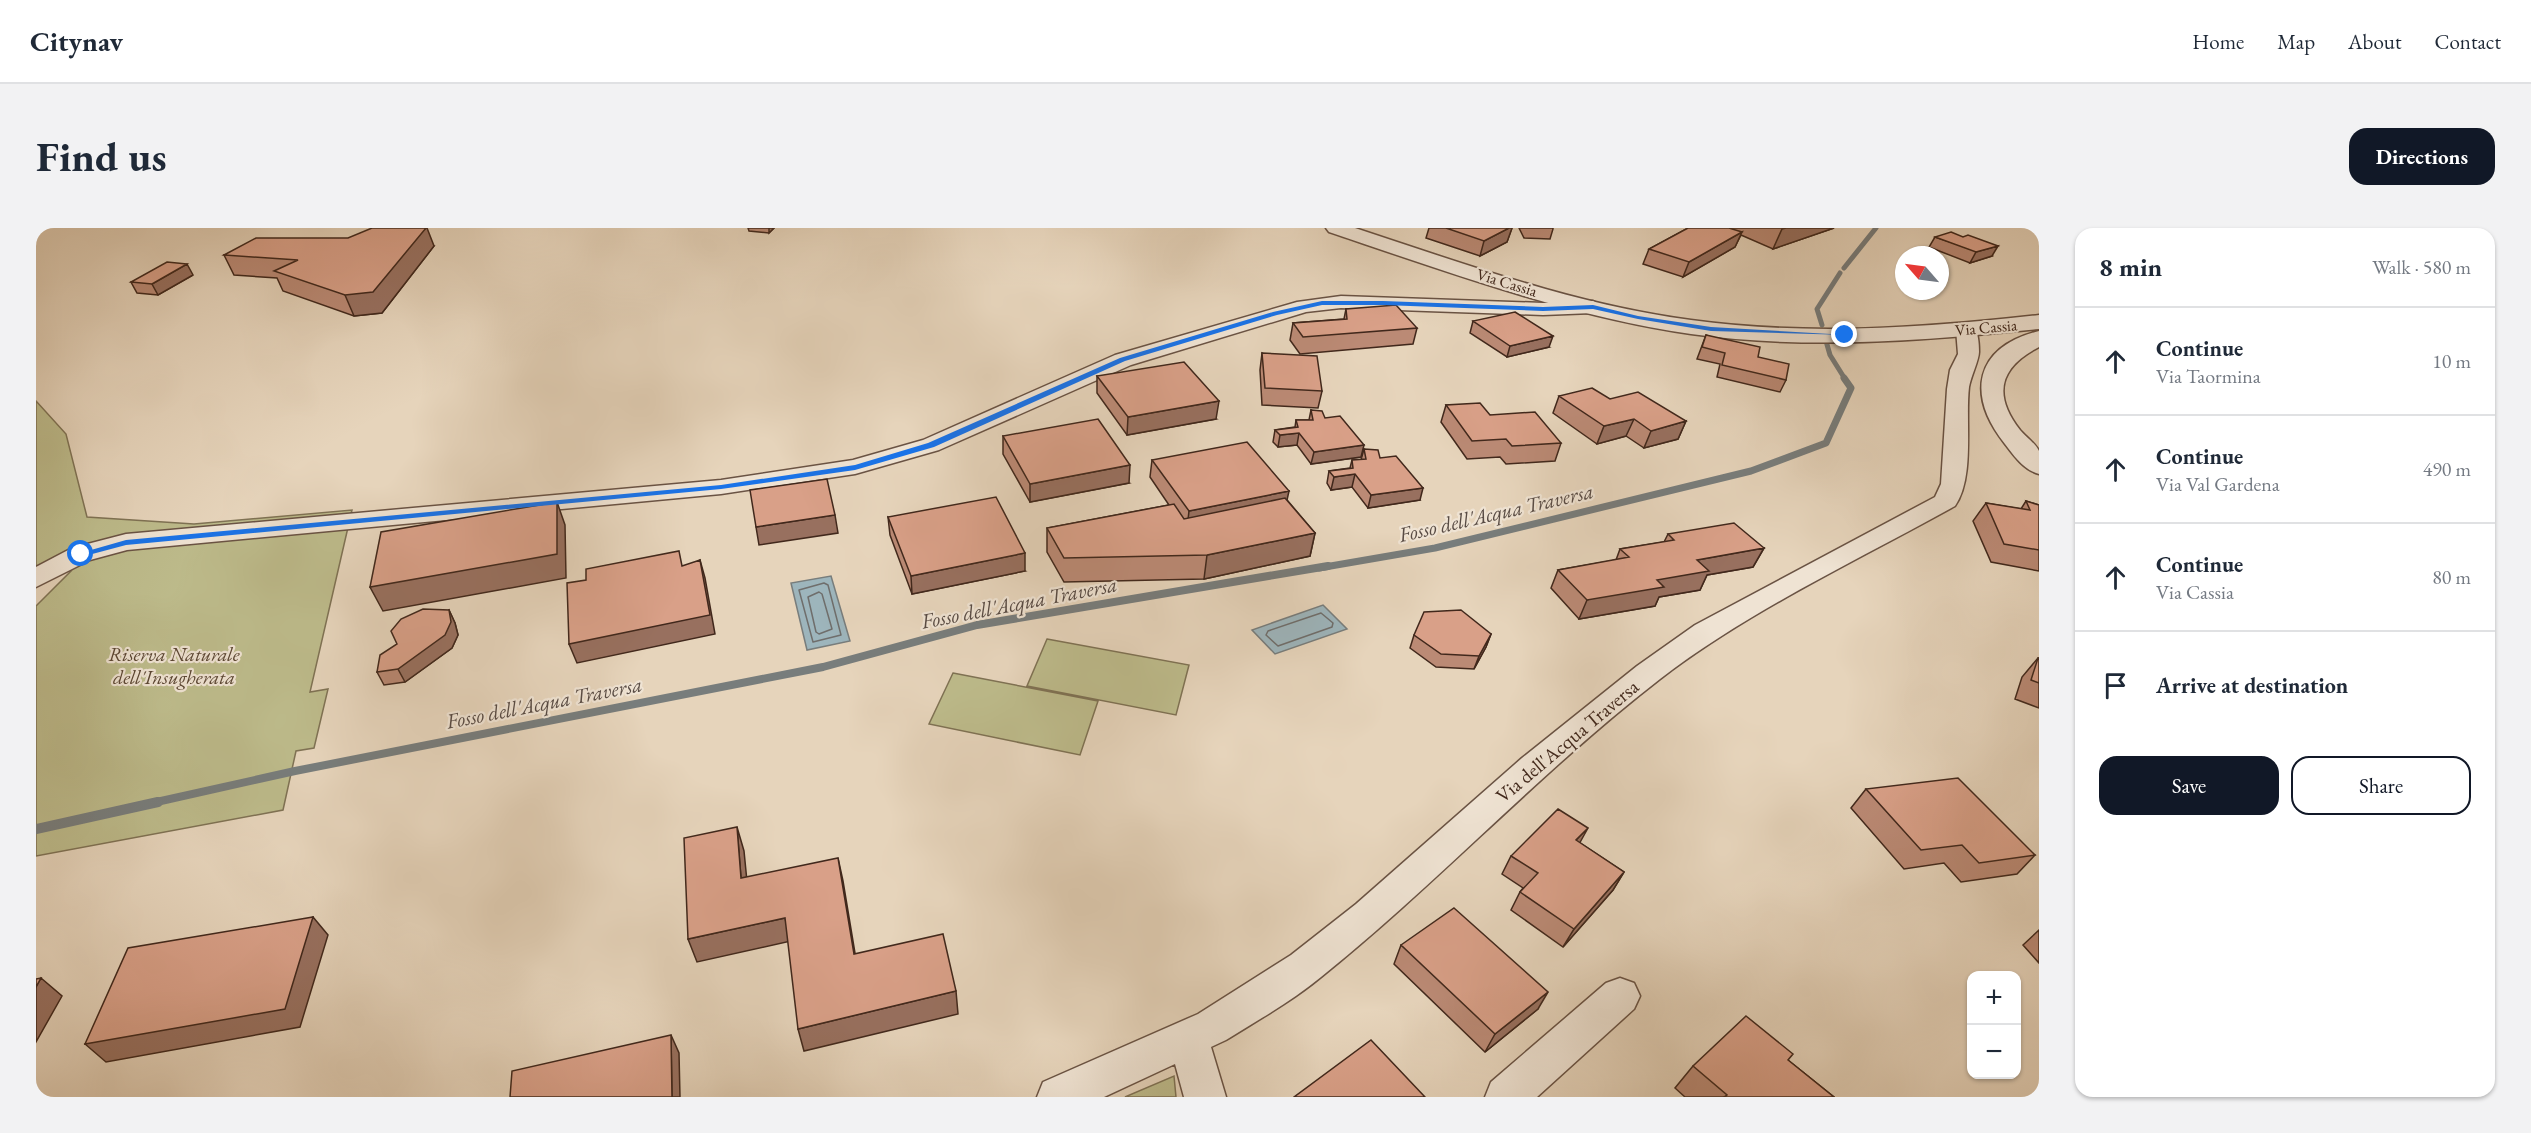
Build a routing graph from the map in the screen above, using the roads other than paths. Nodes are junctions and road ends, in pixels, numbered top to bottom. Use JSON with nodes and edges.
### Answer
{"nodes":[{"id":1,"x":1336,"y":228,"type":"edge"},
{"id":2,"x":1593,"y":307,"type":"junction"},
{"id":3,"x":2039,"y":322,"type":"edge"},
{"id":4,"x":1979,"y":328,"type":"junction"},
{"id":5,"x":2033,"y":341,"type":"edge"},
{"id":6,"x":2039,"y":466,"type":"edge"},
{"id":7,"x":36,"y":578,"type":"edge"},
{"id":8,"x":1620,"y":996,"type":"dead end"},
{"id":9,"x":1188,"y":1037,"type":"junction"},
{"id":10,"x":1058,"y":1097,"type":"edge"},
{"id":11,"x":1205,"y":1097,"type":"edge"},
{"id":12,"x":1506,"y":1097,"type":"edge"}],
"edges":[{"from":1,"to":2,"type":"street","name":"Via Cassia"},
{"from":2,"to":4,"type":"street","name":"Via Cassia"},
{"from":2,"to":7,"type":"street"},
{"from":3,"to":4,"type":"street","name":"Via Cassia"},
{"from":4,"to":5,"type":"street"},
{"from":4,"to":9,"type":"street","name":"Via dell'Acqua Traversa"},
{"from":5,"to":6,"type":"street"},
{"from":8,"to":12,"type":"street"},
{"from":9,"to":10,"type":"street","name":"Via dell'Acqua Traversa"},
{"from":9,"to":11,"type":"street"}]}
